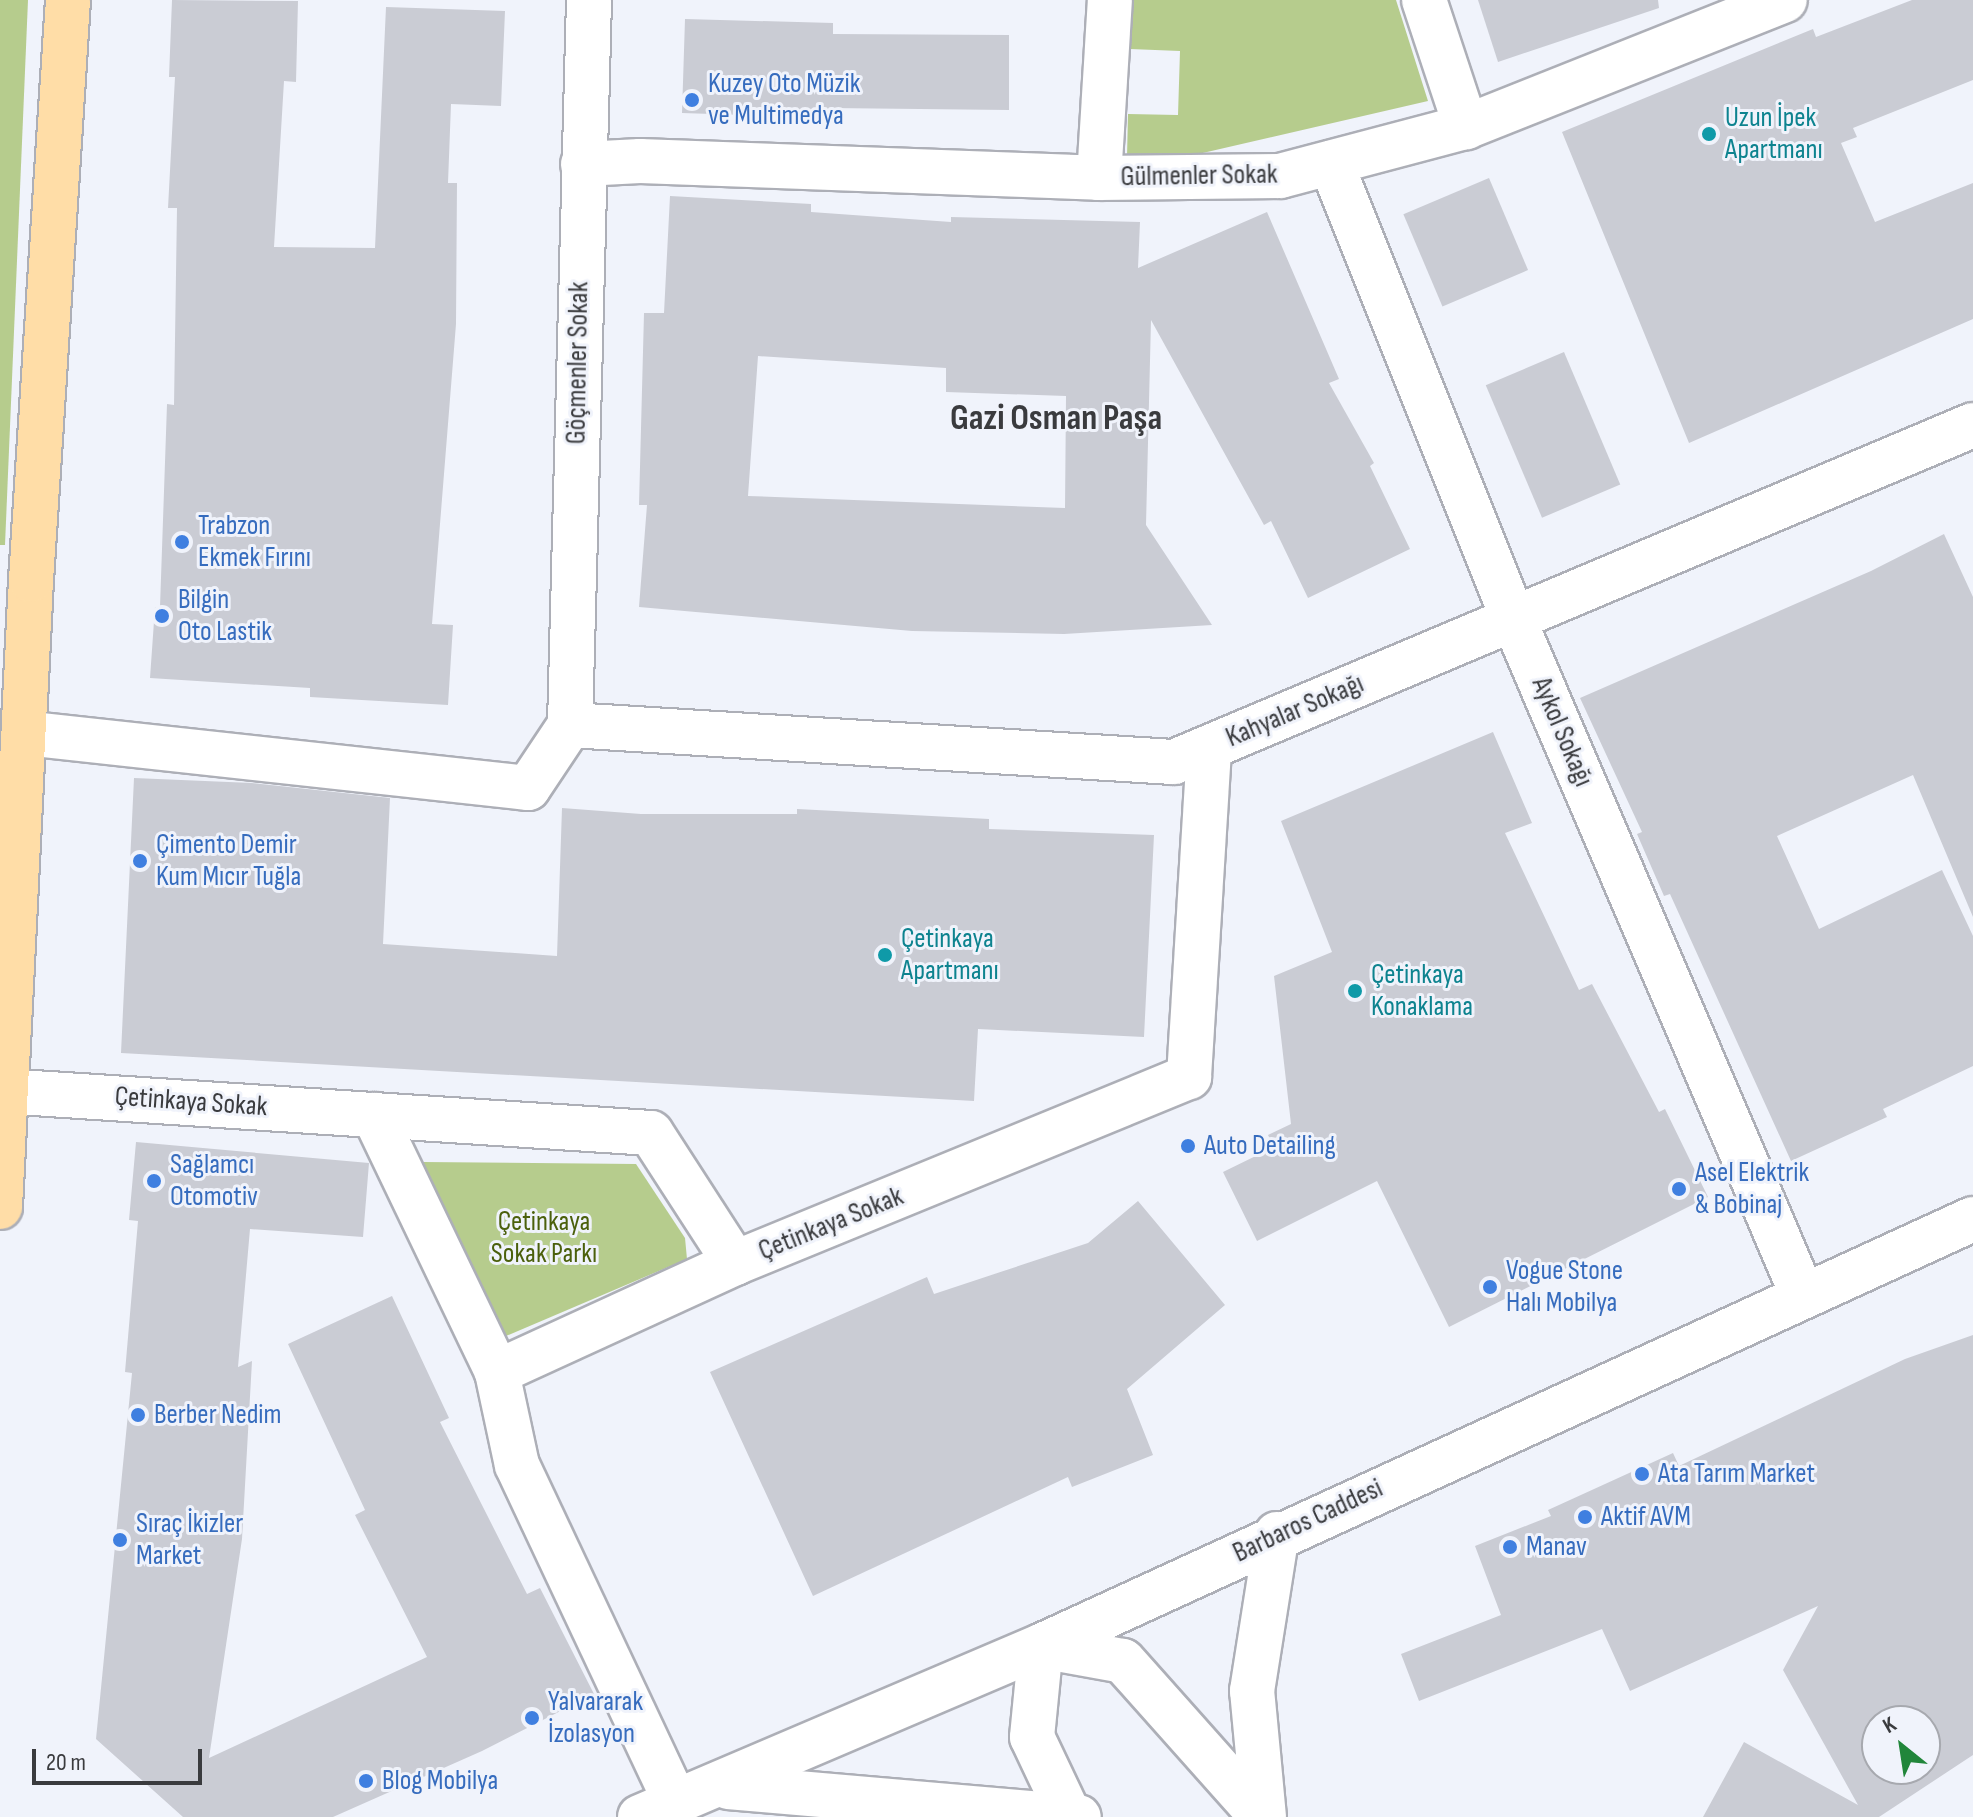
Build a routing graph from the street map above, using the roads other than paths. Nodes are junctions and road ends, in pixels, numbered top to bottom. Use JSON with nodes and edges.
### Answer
{"nodes":[{"id":1,"x":68,"y":0,"type":"edge"},
{"id":2,"x":589,"y":0,"type":"edge"},
{"id":3,"x":1110,"y":0,"type":"edge"},
{"id":4,"x":1424,"y":0,"type":"edge"},
{"id":5,"x":1785,"y":0,"type":"edge"},
{"id":6,"x":1466,"y":127,"type":"junction"},
{"id":7,"x":1331,"y":163,"type":"junction"},
{"id":8,"x":583,"y":164,"type":"junction"},
{"id":9,"x":1099,"y":178,"type":"junction"},
{"id":10,"x":1973,"y":425,"type":"edge"},
{"id":11,"x":16,"y":579,"type":"edge"},
{"id":12,"x":1513,"y":618,"type":"junction"},
{"id":13,"x":570,"y":725,"type":"junction"},
{"id":14,"x":12,"y":733,"type":"edge"},
{"id":15,"x":1209,"y":748,"type":"junction"},
{"id":16,"x":3,"y":1091,"type":"junction"},
{"id":17,"x":374,"y":1115,"type":"junction"},
{"id":18,"x":0,"y":1207,"type":"edge"},
{"id":19,"x":1973,"y":1219,"type":"edge"},
{"id":20,"x":735,"y":1263,"type":"junction"},
{"id":21,"x":1803,"y":1296,"type":"junction"},
{"id":22,"x":497,"y":1372,"type":"junction"},
{"id":23,"x":1277,"y":1534,"type":"junction"},
{"id":24,"x":1041,"y":1646,"type":"junction"},
{"id":25,"x":722,"y":1786,"type":"junction"},
{"id":26,"x":658,"y":1810,"type":"edge"},
{"id":27,"x":1074,"y":1815,"type":"edge"},
{"id":28,"x":1263,"y":1817,"type":"edge"}],
"edges":[{"from":1,"to":11,"type":"main road"},
{"from":2,"to":8,"type":"street","name":"Göçmenler Sokak"},
{"from":3,"to":9,"type":"street"},
{"from":4,"to":6,"type":"street"},
{"from":5,"to":6,"type":"street","name":"Gülmenler Sokak"},
{"from":6,"to":7,"type":"street","name":"Gülmenler Sokak"},
{"from":7,"to":9,"type":"street","name":"Gülmenler Sokak"},
{"from":7,"to":12,"type":"street","name":"Aykol Sokağı"},
{"from":8,"to":9,"type":"street","name":"Gülmenler Sokak"},
{"from":8,"to":13,"type":"street","name":"Göçmenler Sokak"},
{"from":10,"to":12,"type":"street","name":"Kahyalar Sokağı"},
{"from":11,"to":14,"type":"main road"},
{"from":12,"to":15,"type":"street","name":"Kahyalar Sokağı"},
{"from":12,"to":21,"type":"street","name":"Aykol Sokağı"},
{"from":13,"to":14,"type":"street"},
{"from":13,"to":15,"type":"street","name":"Kahyalar Sokağı"},
{"from":14,"to":16,"type":"main road"},
{"from":15,"to":20,"type":"street","name":"Çetinkaya Sokak"},
{"from":16,"to":17,"type":"street","name":"Çetinkaya Sokak"},
{"from":16,"to":18,"type":"main road"},
{"from":17,"to":20,"type":"street","name":"Çetinkaya Sokak"},
{"from":17,"to":22,"type":"street"},
{"from":19,"to":21,"type":"street","name":"Barbaros Caddesi"},
{"from":20,"to":22,"type":"street"},
{"from":21,"to":23,"type":"street","name":"Barbaros Caddesi"},
{"from":22,"to":26,"type":"street"},
{"from":23,"to":24,"type":"street","name":"Barbaros Caddesi"},
{"from":23,"to":28,"type":"street"},
{"from":24,"to":25,"type":"street","name":"Barbaros Caddesi"},
{"from":24,"to":27,"type":"street"},
{"from":24,"to":28,"type":"street"},
{"from":25,"to":26,"type":"street","name":"Barbaros Caddesi"},
{"from":25,"to":27,"type":"street"}]}
